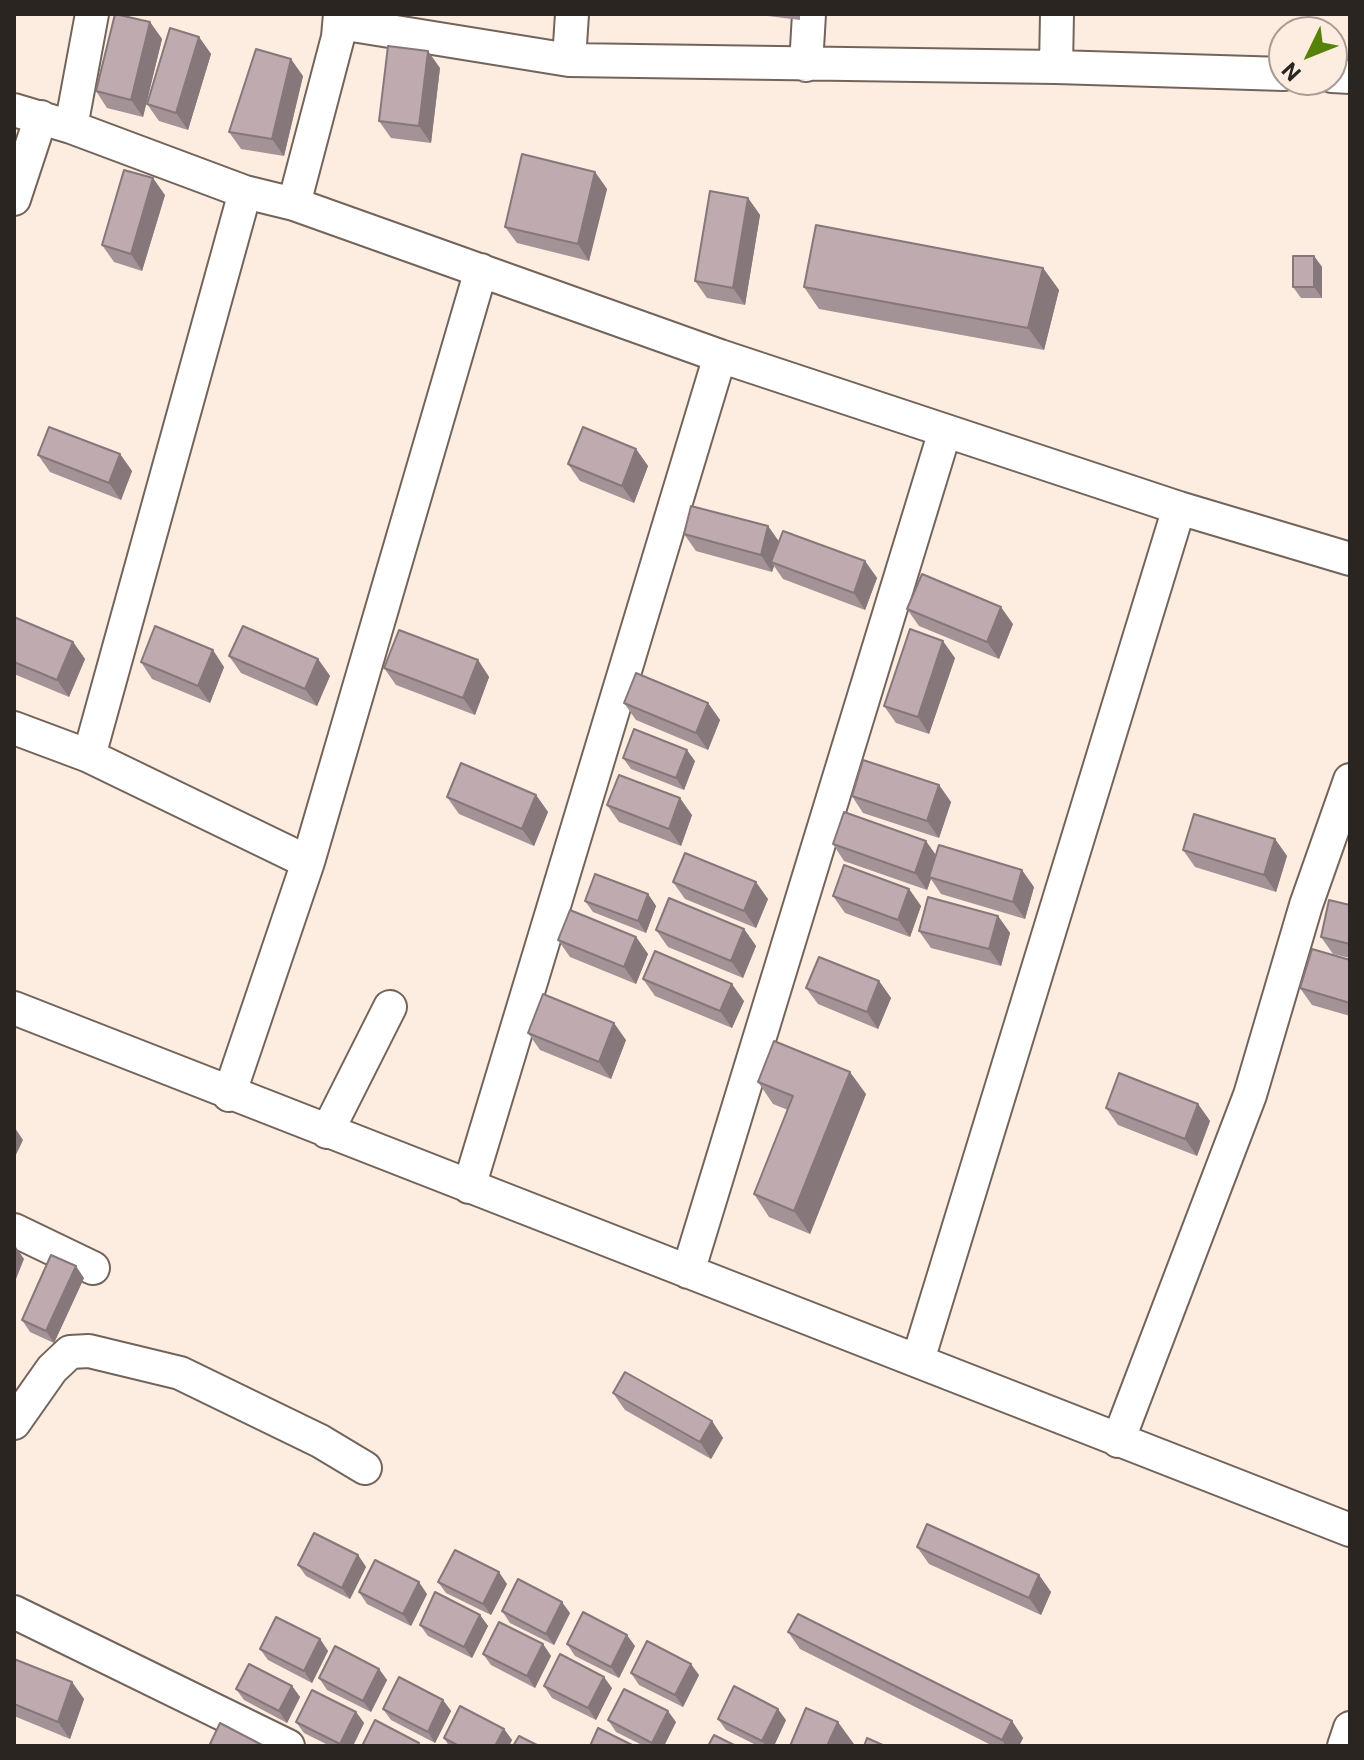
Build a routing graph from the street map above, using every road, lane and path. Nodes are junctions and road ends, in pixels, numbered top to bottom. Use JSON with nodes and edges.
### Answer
{"nodes":[{"id":1,"x":92,"y":14,"type":"edge"},
{"id":2,"x":572,"y":14,"type":"edge"},
{"id":3,"x":809,"y":14,"type":"edge"},
{"id":4,"x":1057,"y":14,"type":"edge"},
{"id":5,"x":340,"y":18,"type":"edge"},
{"id":6,"x":569,"y":60,"type":"junction"},
{"id":7,"x":806,"y":65,"type":"junction"},
{"id":8,"x":1056,"y":67,"type":"junction"},
{"id":9,"x":1268,"y":74,"type":"edge"},
{"id":10,"x":42,"y":118,"type":"edge"},
{"id":11,"x":245,"y":192,"type":"junction"},
{"id":12,"x":14,"y":199,"type":"edge"},
{"id":13,"x":294,"y":204,"type":"junction"},
{"id":14,"x":481,"y":270,"type":"junction"},
{"id":15,"x":720,"y":356,"type":"junction"},
{"id":16,"x":945,"y":431,"type":"junction"},
{"id":17,"x":1179,"y":508,"type":"junction"},
{"id":18,"x":1350,"y":559,"type":"edge"},
{"id":19,"x":14,"y":728,"type":"edge"},
{"id":20,"x":89,"y":756,"type":"junction"},
{"id":21,"x":1350,"y":780,"type":"edge"},
{"id":22,"x":308,"y":862,"type":"junction"},
{"id":23,"x":390,"y":1007,"type":"dead end"},
{"id":24,"x":14,"y":1008,"type":"edge"},
{"id":25,"x":229,"y":1095,"type":"junction"},
{"id":26,"x":327,"y":1132,"type":"junction"},
{"id":27,"x":469,"y":1187,"type":"junction"},
{"id":28,"x":14,"y":1230,"type":"edge"},
{"id":29,"x":93,"y":1268,"type":"dead end"},
{"id":30,"x":688,"y":1272,"type":"junction"},
{"id":31,"x":918,"y":1360,"type":"junction"},
{"id":32,"x":14,"y":1423,"type":"edge"},
{"id":33,"x":1118,"y":1441,"type":"junction"},
{"id":34,"x":365,"y":1468,"type":"dead end"},
{"id":35,"x":1350,"y":1530,"type":"edge"},
{"id":36,"x":14,"y":1612,"type":"edge"},
{"id":37,"x":1350,"y":1728,"type":"edge"},
{"id":38,"x":288,"y":1746,"type":"edge"},
{"id":39,"x":1344,"y":1746,"type":"edge"}],
"edges":[{"from":1,"to":10,"type":"street"},
{"from":2,"to":6,"type":"street"},
{"from":3,"to":7,"type":"street"},
{"from":4,"to":8,"type":"street"},
{"from":5,"to":6,"type":"street"},
{"from":5,"to":13,"type":"street"},
{"from":6,"to":7,"type":"street"},
{"from":7,"to":8,"type":"street"},
{"from":8,"to":9,"type":"street"},
{"from":10,"to":11,"type":"street"},
{"from":10,"to":12,"type":"street"},
{"from":11,"to":13,"type":"street"},
{"from":11,"to":20,"type":"street"},
{"from":13,"to":14,"type":"street"},
{"from":14,"to":15,"type":"street"},
{"from":14,"to":22,"type":"street"},
{"from":15,"to":16,"type":"street"},
{"from":15,"to":27,"type":"street"},
{"from":16,"to":17,"type":"street"},
{"from":16,"to":30,"type":"street"},
{"from":17,"to":18,"type":"street"},
{"from":17,"to":31,"type":"street"},
{"from":19,"to":20,"type":"street"},
{"from":20,"to":22,"type":"street"},
{"from":21,"to":33,"type":"street"},
{"from":22,"to":25,"type":"street"},
{"from":23,"to":26,"type":"street"},
{"from":24,"to":25,"type":"street"},
{"from":25,"to":26,"type":"street"},
{"from":26,"to":27,"type":"street"},
{"from":27,"to":30,"type":"street"},
{"from":28,"to":29,"type":"street"},
{"from":30,"to":31,"type":"street"},
{"from":31,"to":33,"type":"street"},
{"from":32,"to":34,"type":"street"},
{"from":33,"to":35,"type":"street"},
{"from":36,"to":38,"type":"street"},
{"from":37,"to":39,"type":"street"}]}
